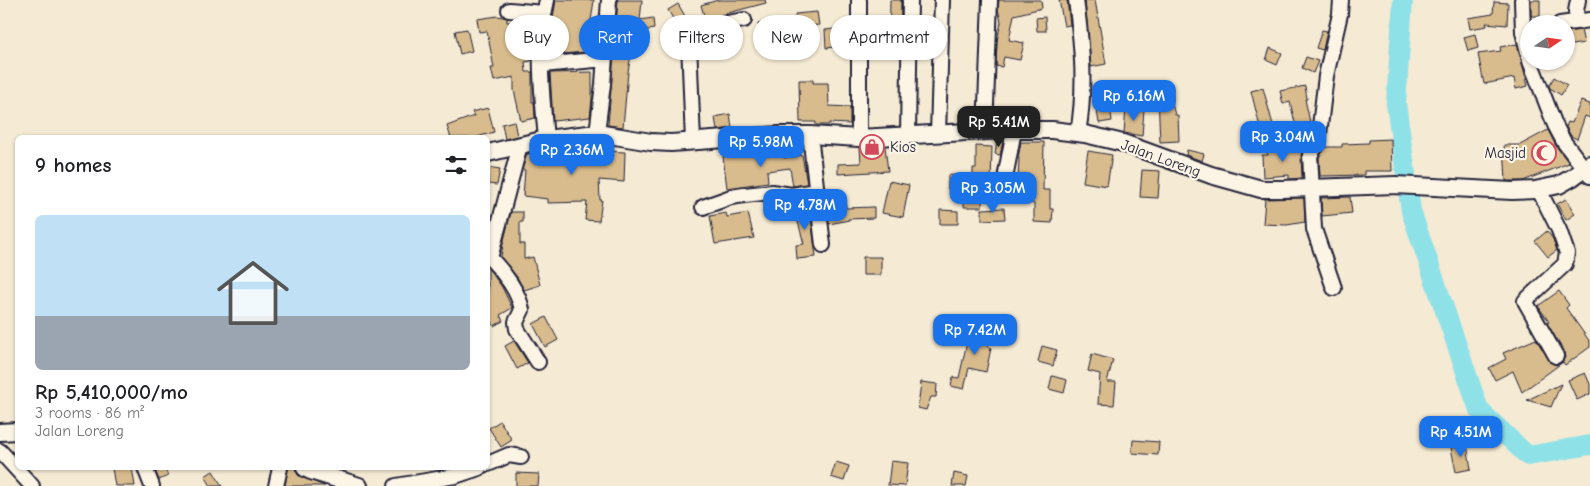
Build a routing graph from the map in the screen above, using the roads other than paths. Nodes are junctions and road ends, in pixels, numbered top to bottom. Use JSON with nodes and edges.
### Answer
{"nodes":[{"id":1,"x":609,"y":0,"type":"edge"},
{"id":2,"x":859,"y":0,"type":"edge"},
{"id":3,"x":910,"y":0,"type":"edge"},
{"id":4,"x":942,"y":0,"type":"edge"},
{"id":5,"x":990,"y":0,"type":"edge"},
{"id":6,"x":1076,"y":0,"type":"edge"},
{"id":7,"x":1341,"y":0,"type":"edge"},
{"id":8,"x":1522,"y":0,"type":"edge"},
{"id":9,"x":1578,"y":0,"type":"edge"},
{"id":10,"x":546,"y":6,"type":"edge"},
{"id":11,"x":509,"y":10,"type":"dead end"},
{"id":12,"x":608,"y":15,"type":"edge"},
{"id":13,"x":1524,"y":15,"type":"edge"},
{"id":14,"x":744,"y":20,"type":"dead end"},
{"id":15,"x":1583,"y":21,"type":"edge"},
{"id":16,"x":1590,"y":30,"type":"edge"},
{"id":17,"x":594,"y":60,"type":"edge"},
{"id":18,"x":605,"y":60,"type":"edge"},
{"id":19,"x":542,"y":65,"type":"junction"},
{"id":20,"x":1534,"y":70,"type":"edge"},
{"id":21,"x":1014,"y":130,"type":"junction"},
{"id":22,"x":985,"y":131,"type":"junction"},
{"id":23,"x":597,"y":133,"type":"junction"},
{"id":24,"x":1078,"y":133,"type":"junction"},
{"id":25,"x":938,"y":134,"type":"junction"},
{"id":26,"x":810,"y":135,"type":"junction"},
{"id":27,"x":908,"y":135,"type":"junction"},
{"id":28,"x":546,"y":138,"type":"junction"},
{"id":29,"x":859,"y":138,"type":"junction"},
{"id":30,"x":693,"y":142,"type":"junction"},
{"id":31,"x":520,"y":145,"type":"junction"},
{"id":32,"x":490,"y":152,"type":"edge"},
{"id":33,"x":1588,"y":170,"type":"edge"},
{"id":34,"x":1006,"y":173,"type":"dead end"},
{"id":35,"x":1312,"y":188,"type":"junction"},
{"id":36,"x":1539,"y":190,"type":"junction"},
{"id":37,"x":816,"y":191,"type":"junction"},
{"id":38,"x":703,"y":207,"type":"dead end"},
{"id":39,"x":823,"y":245,"type":"dead end"},
{"id":40,"x":1334,"y":288,"type":"dead end"},
{"id":41,"x":1556,"y":356,"type":"dead end"},
{"id":42,"x":538,"y":362,"type":"dead end"},
{"id":43,"x":15,"y":431,"type":"edge"},
{"id":44,"x":0,"y":432,"type":"edge"},
{"id":45,"x":0,"y":451,"type":"edge"},
{"id":46,"x":521,"y":457,"type":"dead end"},
{"id":47,"x":490,"y":463,"type":"edge"},
{"id":48,"x":15,"y":467,"type":"edge"},
{"id":49,"x":17,"y":470,"type":"edge"},
{"id":50,"x":146,"y":470,"type":"edge"},
{"id":51,"x":280,"y":470,"type":"edge"},
{"id":52,"x":308,"y":470,"type":"edge"},
{"id":53,"x":473,"y":470,"type":"edge"},
{"id":54,"x":332,"y":482,"type":"edge"},
{"id":55,"x":32,"y":486,"type":"edge"},
{"id":56,"x":152,"y":486,"type":"edge"},
{"id":57,"x":276,"y":486,"type":"edge"},
{"id":58,"x":359,"y":486,"type":"edge"},
{"id":59,"x":396,"y":486,"type":"edge"}],
"edges":[{"from":1,"to":12,"type":"street"},
{"from":2,"to":29,"type":"street"},
{"from":3,"to":27,"type":"street"},
{"from":4,"to":25,"type":"street"},
{"from":5,"to":22,"type":"street"},
{"from":6,"to":24,"type":"street"},
{"from":7,"to":35,"type":"street"},
{"from":8,"to":13,"type":"street"},
{"from":9,"to":15,"type":"street"},
{"from":10,"to":11,"type":"street"},
{"from":10,"to":19,"type":"street"},
{"from":14,"to":30,"type":"street"},
{"from":15,"to":16,"type":"street"},
{"from":17,"to":19,"type":"street"},
{"from":18,"to":23,"type":"street"},
{"from":19,"to":28,"type":"street"},
{"from":20,"to":33,"type":"street"},
{"from":21,"to":22,"type":"street","name":"Jalan Loreng"},
{"from":21,"to":24,"type":"street","name":"Jalan Loreng"},
{"from":21,"to":34,"type":"street"},
{"from":22,"to":25,"type":"street","name":"Jalan Loreng"},
{"from":23,"to":28,"type":"street","name":"Jalan Loreng"},
{"from":23,"to":30,"type":"street","name":"Jalan Loreng"},
{"from":24,"to":35,"type":"street","name":"Jalan Loreng"},
{"from":25,"to":27,"type":"street","name":"Jalan Loreng"},
{"from":26,"to":29,"type":"street","name":"Jalan Loreng"},
{"from":26,"to":30,"type":"street","name":"Jalan Loreng"},
{"from":26,"to":37,"type":"street"},
{"from":27,"to":29,"type":"street","name":"Jalan Loreng"},
{"from":28,"to":31,"type":"street","name":"Jalan Loreng"},
{"from":31,"to":32,"type":"street","name":"Jalan Loreng"},
{"from":31,"to":42,"type":"street"},
{"from":33,"to":36,"type":"street","name":"Jalan Loreng"},
{"from":35,"to":36,"type":"street","name":"Jalan Loreng"},
{"from":35,"to":40,"type":"street"},
{"from":36,"to":41,"type":"street"},
{"from":37,"to":38,"type":"street"},
{"from":37,"to":39,"type":"street"},
{"from":43,"to":44,"type":"street"},
{"from":45,"to":48,"type":"street"},
{"from":46,"to":47,"type":"street"},
{"from":49,"to":55,"type":"street"},
{"from":50,"to":56,"type":"street"},
{"from":51,"to":57,"type":"street"},
{"from":52,"to":54,"type":"street"},
{"from":53,"to":59,"type":"street"},
{"from":54,"to":58,"type":"street"}]}
